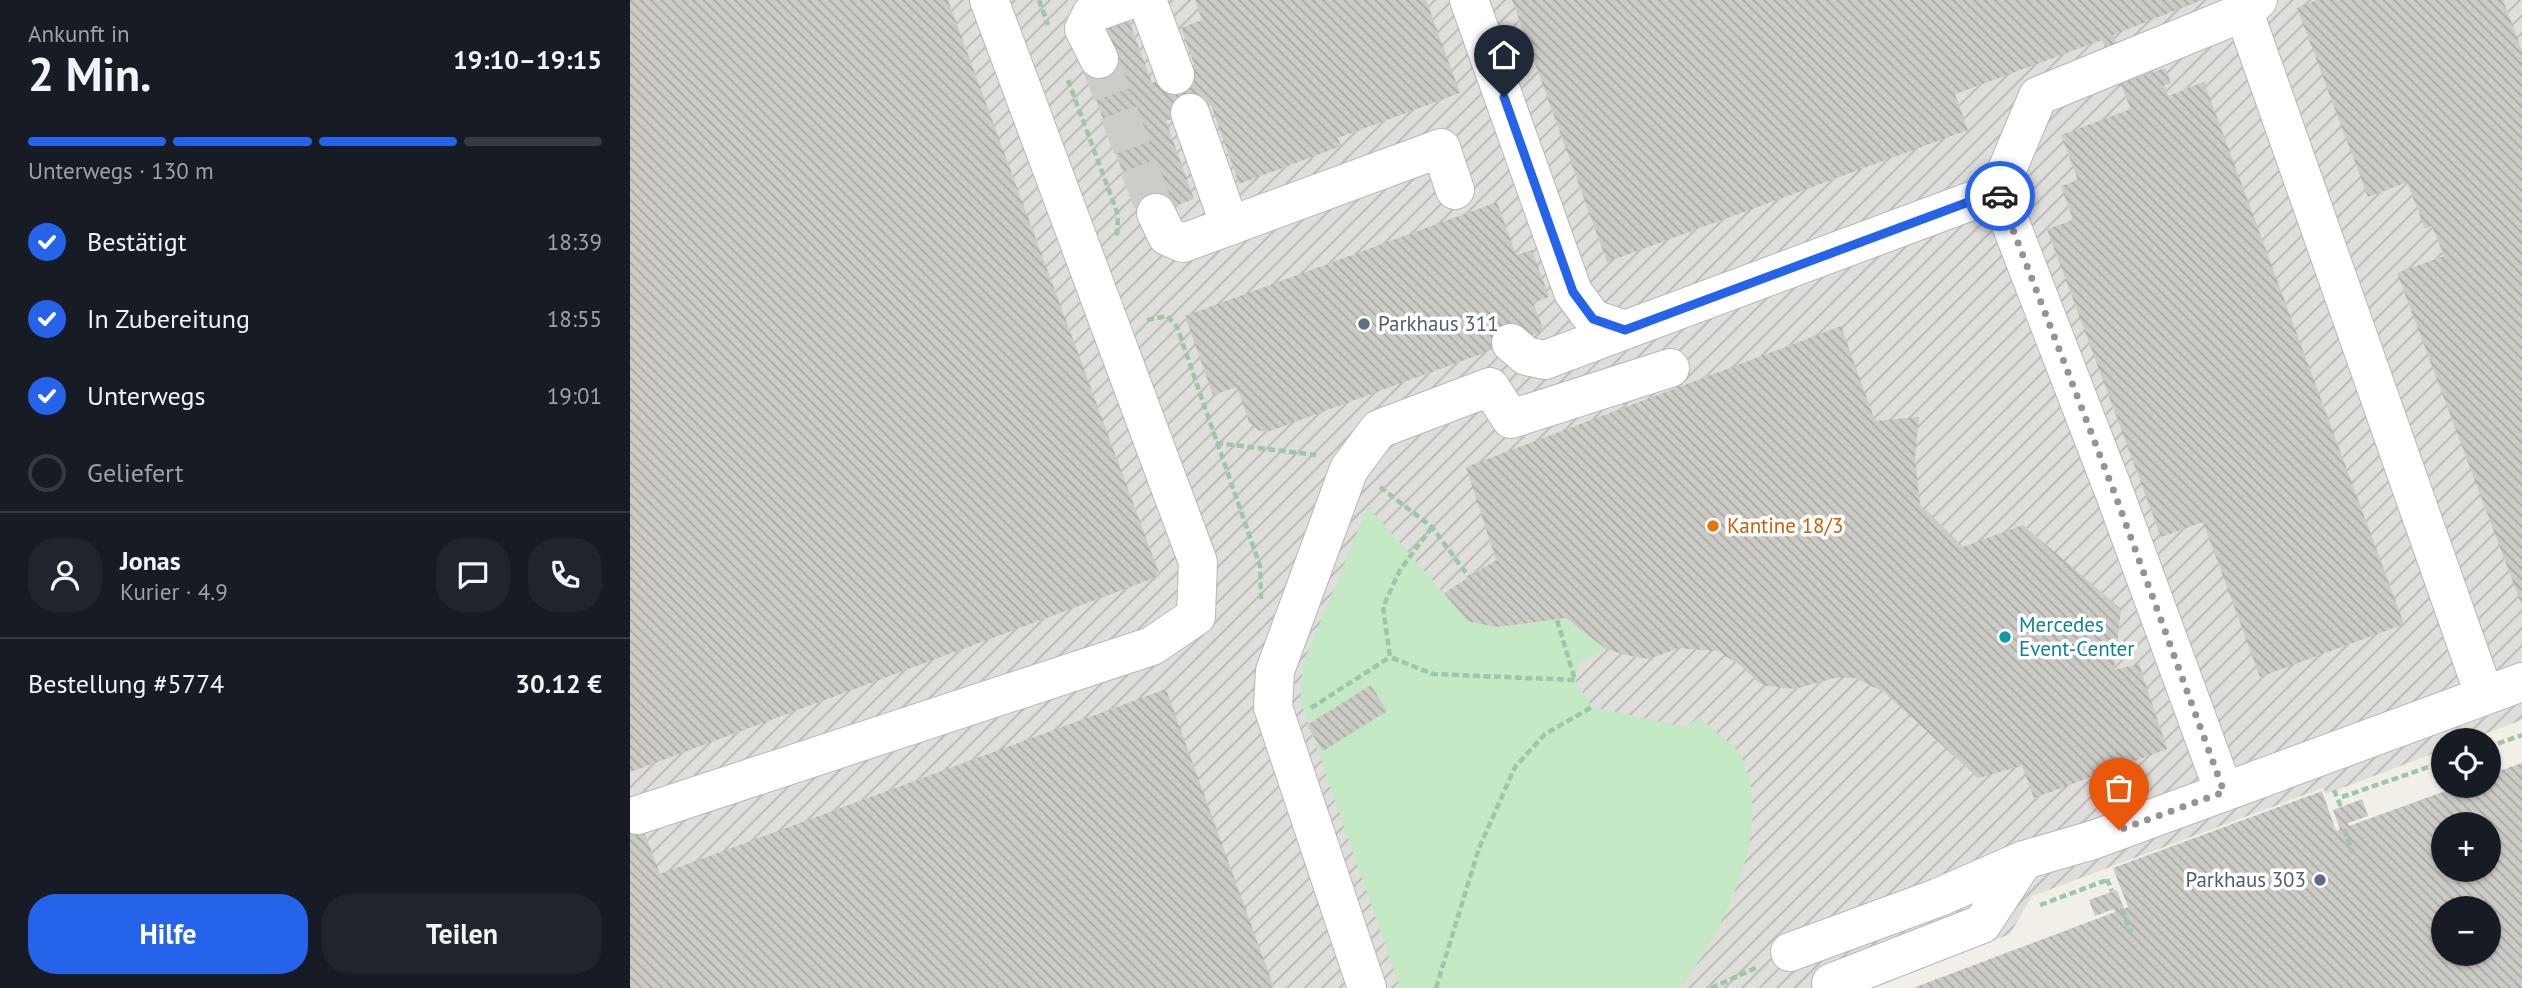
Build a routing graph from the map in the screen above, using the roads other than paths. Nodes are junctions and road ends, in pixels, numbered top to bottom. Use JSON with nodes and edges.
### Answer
{"nodes":[{"id":1,"x":989,"y":0,"type":"edge"},
{"id":2,"x":1129,"y":0,"type":"edge"},
{"id":3,"x":1147,"y":0,"type":"edge"},
{"id":4,"x":1469,"y":0,"type":"edge"},
{"id":5,"x":2251,"y":6,"type":"edge"},
{"id":6,"x":1099,"y":59,"type":"tunnel mouth"},
{"id":7,"x":1175,"y":75,"type":"dead end"},
{"id":8,"x":1190,"y":113,"type":"dead end"},
{"id":9,"x":1455,"y":190,"type":"dead end"},
{"id":10,"x":1998,"y":191,"type":"junction"},
{"id":11,"x":1156,"y":213,"type":"tunnel mouth"},
{"id":12,"x":1230,"y":226,"type":"junction"},
{"id":13,"x":1625,"y":330,"type":"junction"},
{"id":14,"x":1511,"y":343,"type":"dead end"},
{"id":15,"x":1670,"y":368,"type":"dead end"},
{"id":16,"x":2522,"y":682,"type":"edge"},
{"id":17,"x":2484,"y":694,"type":"junction"},
{"id":18,"x":2224,"y":792,"type":"junction"},
{"id":19,"x":638,"y":815,"type":"dead end"},
{"id":20,"x":2024,"y":860,"type":"junction"},
{"id":21,"x":1790,"y":952,"type":"road end"},
{"id":22,"x":1830,"y":983,"type":"dead end"},
{"id":23,"x":1367,"y":988,"type":"edge"}],
"edges":[{"from":1,"to":19,"type":"street"},
{"from":2,"to":6,"type":"street"},
{"from":3,"to":7,"type":"street"},
{"from":4,"to":13,"type":"street"},
{"from":5,"to":10,"type":"street"},
{"from":5,"to":17,"type":"street"},
{"from":8,"to":12,"type":"street"},
{"from":9,"to":12,"type":"street"},
{"from":10,"to":13,"type":"street"},
{"from":10,"to":18,"type":"street"},
{"from":11,"to":12,"type":"street"},
{"from":13,"to":14,"type":"street"},
{"from":15,"to":23,"type":"street"},
{"from":16,"to":17,"type":"street"},
{"from":17,"to":18,"type":"street"},
{"from":18,"to":20,"type":"street"},
{"from":20,"to":21,"type":"street"},
{"from":20,"to":22,"type":"street"}]}
